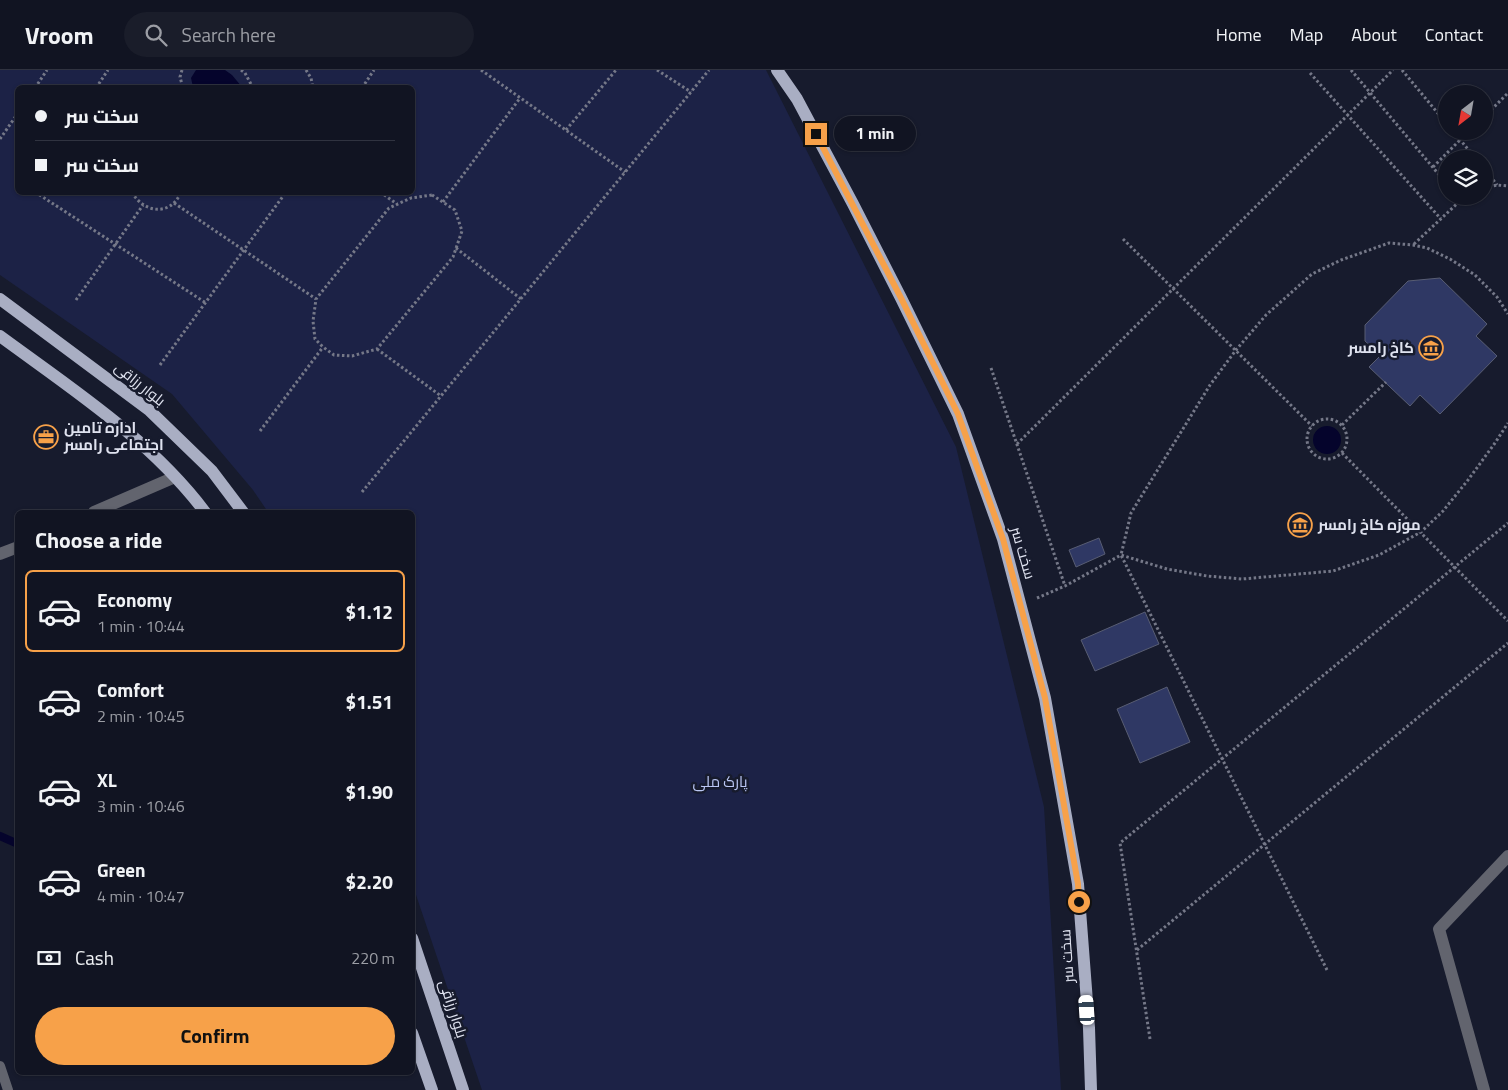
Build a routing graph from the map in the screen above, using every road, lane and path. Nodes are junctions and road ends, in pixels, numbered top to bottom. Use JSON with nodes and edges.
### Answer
{"nodes":[{"id":1,"x":47,"y":70,"type":"edge"},
{"id":2,"x":108,"y":70,"type":"edge"},
{"id":3,"x":182,"y":70,"type":"edge"},
{"id":4,"x":241,"y":70,"type":"edge"},
{"id":5,"x":306,"y":70,"type":"edge"},
{"id":6,"x":374,"y":70,"type":"edge"},
{"id":7,"x":481,"y":70,"type":"edge"},
{"id":8,"x":616,"y":70,"type":"edge"},
{"id":9,"x":657,"y":70,"type":"edge"},
{"id":10,"x":709,"y":70,"type":"edge"},
{"id":11,"x":777,"y":70,"type":"edge"},
{"id":12,"x":1351,"y":70,"type":"edge"},
{"id":13,"x":1393,"y":70,"type":"edge"},
{"id":14,"x":1402,"y":70,"type":"edge"},
{"id":15,"x":1310,"y":73,"type":"dead end"},
{"id":16,"x":37,"y":85,"type":"edge"},
{"id":17,"x":98,"y":85,"type":"edge"},
{"id":18,"x":182,"y":85,"type":"edge"},
{"id":19,"x":251,"y":85,"type":"edge"},
{"id":20,"x":312,"y":85,"type":"edge"},
{"id":21,"x":364,"y":85,"type":"edge"},
{"id":22,"x":691,"y":92,"type":"junction"},
{"id":23,"x":1371,"y":93,"type":"junction"},
{"id":24,"x":1508,"y":93,"type":"edge"},
{"id":25,"x":520,"y":98,"type":"junction"},
{"id":26,"x":1493,"y":108,"type":"edge"},
{"id":27,"x":1438,"y":113,"type":"edge"},
{"id":28,"x":1348,"y":115,"type":"junction"},
{"id":29,"x":15,"y":117,"type":"edge"},
{"id":30,"x":566,"y":130,"type":"junction"},
{"id":31,"x":0,"y":139,"type":"edge"},
{"id":32,"x":1460,"y":140,"type":"joint"},
{"id":33,"x":1468,"y":150,"type":"edge"},
{"id":34,"x":1433,"y":167,"type":"junction"},
{"id":35,"x":625,"y":172,"type":"junction"},
{"id":36,"x":1438,"y":173,"type":"edge"},
{"id":37,"x":1493,"y":180,"type":"edge"},
{"id":38,"x":1497,"y":185,"type":"junction"},
{"id":39,"x":1493,"y":186,"type":"edge"},
{"id":40,"x":1508,"y":186,"type":"edge"},
{"id":41,"x":40,"y":195,"type":"edge"},
{"id":42,"x":134,"y":195,"type":"edge"},
{"id":43,"x":179,"y":195,"type":"edge"},
{"id":44,"x":284,"y":195,"type":"edge"},
{"id":45,"x":384,"y":195,"type":"edge"},
{"id":46,"x":174,"y":202,"type":"junction"},
{"id":47,"x":443,"y":202,"type":"junction"},
{"id":48,"x":397,"y":204,"type":"junction"},
{"id":49,"x":1455,"y":205,"type":"edge"},
{"id":50,"x":142,"y":206,"type":"junction"},
{"id":51,"x":1441,"y":218,"type":"junction"},
{"id":52,"x":1123,"y":239,"type":"dead end"},
{"id":53,"x":1413,"y":244,"type":"junction"},
{"id":54,"x":115,"y":245,"type":"junction"},
{"id":55,"x":456,"y":248,"type":"junction"},
{"id":56,"x":245,"y":250,"type":"junction"},
{"id":57,"x":1173,"y":288,"type":"junction"},
{"id":58,"x":521,"y":298,"type":"junction"},
{"id":59,"x":0,"y":299,"type":"edge"},
{"id":60,"x":316,"y":299,"type":"junction"},
{"id":61,"x":76,"y":300,"type":"dead end"},
{"id":62,"x":206,"y":303,"type":"junction"},
{"id":63,"x":1508,"y":314,"type":"edge"},
{"id":64,"x":0,"y":336,"type":"edge"},
{"id":65,"x":323,"y":347,"type":"junction"},
{"id":66,"x":377,"y":349,"type":"junction"},
{"id":67,"x":1236,"y":350,"type":"junction"},
{"id":68,"x":160,"y":365,"type":"dead end"},
{"id":69,"x":991,"y":368,"type":"dead end"},
{"id":70,"x":1386,"y":382,"type":"dead end"},
{"id":71,"x":441,"y":396,"type":"junction"},
{"id":72,"x":1508,"y":422,"type":"edge"},
{"id":73,"x":1342,"y":425,"type":"junction"},
{"id":74,"x":1312,"y":426,"type":"junction"},
{"id":75,"x":260,"y":431,"type":"dead end"},
{"id":76,"x":1017,"y":444,"type":"junction"},
{"id":77,"x":1342,"y":453,"type":"junction"},
{"id":78,"x":175,"y":477,"type":"junction"},
{"id":79,"x":362,"y":492,"type":"dead end"},
{"id":80,"x":99,"y":510,"type":"edge"},
{"id":81,"x":203,"y":510,"type":"edge"},
{"id":82,"x":241,"y":510,"type":"edge"},
{"id":83,"x":1508,"y":523,"type":"edge"},
{"id":84,"x":1421,"y":532,"type":"junction"},
{"id":85,"x":15,"y":548,"type":"edge"},
{"id":86,"x":0,"y":554,"type":"edge"},
{"id":87,"x":1121,"y":555,"type":"junction"},
{"id":88,"x":1455,"y":567,"type":"junction"},
{"id":89,"x":1065,"y":586,"type":"junction"},
{"id":90,"x":1020,"y":604,"type":"junction"},
{"id":91,"x":1508,"y":621,"type":"edge"},
{"id":92,"x":1508,"y":643,"type":"edge"},
{"id":93,"x":1222,"y":760,"type":"junction"},
{"id":94,"x":1264,"y":844,"type":"junction"},
{"id":95,"x":1508,"y":856,"type":"edge"},
{"id":96,"x":415,"y":947,"type":"edge"},
{"id":97,"x":1137,"y":950,"type":"junction"},
{"id":98,"x":1327,"y":970,"type":"dead end"},
{"id":99,"x":1150,"y":1039,"type":"dead end"},
{"id":100,"x":415,"y":1042,"type":"edge"},
{"id":101,"x":0,"y":1066,"type":"edge"},
{"id":102,"x":5,"y":1088,"type":"edge"},
{"id":103,"x":432,"y":1090,"type":"edge"},
{"id":104,"x":463,"y":1090,"type":"edge"},
{"id":105,"x":1091,"y":1090,"type":"edge"},
{"id":106,"x":1484,"y":1090,"type":"edge"}],
"edges":[{"from":1,"to":16,"type":"path"},
{"from":2,"to":17,"type":"path"},
{"from":3,"to":18,"type":"path"},
{"from":4,"to":19,"type":"path"},
{"from":5,"to":20,"type":"path"},
{"from":6,"to":21,"type":"path"},
{"from":7,"to":25,"type":"path"},
{"from":8,"to":30,"type":"path"},
{"from":9,"to":22,"type":"path"},
{"from":10,"to":22,"type":"path"},
{"from":11,"to":90,"type":"main road","name":"سخت سر"},
{"from":12,"to":23,"type":"path"},
{"from":13,"to":23,"type":"path"},
{"from":14,"to":27,"type":"path"},
{"from":15,"to":28,"type":"path"},
{"from":22,"to":35,"type":"path"},
{"from":23,"to":28,"type":"path"},
{"from":23,"to":34,"type":"path"},
{"from":24,"to":26,"type":"path"},
{"from":25,"to":30,"type":"path"},
{"from":25,"to":47,"type":"path"},
{"from":28,"to":51,"type":"path"},
{"from":28,"to":57,"type":"path"},
{"from":29,"to":31,"type":"path"},
{"from":30,"to":35,"type":"path"},
{"from":32,"to":33,"type":"path"},
{"from":32,"to":34,"type":"path"},
{"from":34,"to":36,"type":"path"},
{"from":35,"to":58,"type":"path"},
{"from":37,"to":38,"type":"path"},
{"from":38,"to":39,"type":"path"},
{"from":38,"to":40,"type":"path"},
{"from":41,"to":54,"type":"path"},
{"from":42,"to":50,"type":"path"},
{"from":43,"to":46,"type":"path"},
{"from":44,"to":56,"type":"path"},
{"from":45,"to":48,"type":"path"},
{"from":46,"to":50,"type":"path"},
{"from":46,"to":56,"type":"path"},
{"from":47,"to":48,"type":"path"},
{"from":47,"to":55,"type":"path"},
{"from":48,"to":60,"type":"path"},
{"from":49,"to":51,"type":"path"},
{"from":50,"to":54,"type":"path"},
{"from":51,"to":53,"type":"path"},
{"from":52,"to":57,"type":"path"},
{"from":53,"to":63,"type":"path"},
{"from":53,"to":67,"type":"path"},
{"from":54,"to":61,"type":"path"},
{"from":54,"to":62,"type":"path"},
{"from":55,"to":58,"type":"path"},
{"from":55,"to":66,"type":"path"},
{"from":56,"to":60,"type":"path"},
{"from":56,"to":62,"type":"path"},
{"from":57,"to":67,"type":"path"},
{"from":57,"to":76,"type":"path"},
{"from":58,"to":71,"type":"path"},
{"from":59,"to":82,"type":"main road","name":"بلوار رزاقی"},
{"from":60,"to":65,"type":"path"},
{"from":62,"to":68,"type":"path"},
{"from":64,"to":78,"type":"main road"},
{"from":65,"to":66,"type":"path"},
{"from":65,"to":75,"type":"path"},
{"from":66,"to":71,"type":"path"},
{"from":67,"to":74,"type":"path"},
{"from":67,"to":87,"type":"path"},
{"from":69,"to":76,"type":"path"},
{"from":70,"to":73,"type":"path"},
{"from":71,"to":79,"type":"path"},
{"from":72,"to":84,"type":"path"},
{"from":73,"to":74,"type":"path"},
{"from":73,"to":77,"type":"path"},
{"from":74,"to":77,"type":"path"},
{"from":76,"to":89,"type":"path"},
{"from":77,"to":84,"type":"path"},
{"from":78,"to":80,"type":"street"},
{"from":78,"to":81,"type":"main road"},
{"from":83,"to":88,"type":"path"},
{"from":84,"to":87,"type":"path"},
{"from":84,"to":88,"type":"path"},
{"from":85,"to":86,"type":"street"},
{"from":87,"to":89,"type":"path"},
{"from":87,"to":93,"type":"path"},
{"from":88,"to":91,"type":"path"},
{"from":88,"to":93,"type":"path"},
{"from":89,"to":90,"type":"path"},
{"from":90,"to":105,"type":"main road","name":"سخت سر"},
{"from":92,"to":94,"type":"path"},
{"from":93,"to":94,"type":"path"},
{"from":93,"to":97,"type":"path"},
{"from":94,"to":97,"type":"path"},
{"from":94,"to":98,"type":"path"},
{"from":95,"to":106,"type":"street"},
{"from":96,"to":104,"type":"main road","name":"بلوار رزاقی"},
{"from":97,"to":99,"type":"path"},
{"from":100,"to":103,"type":"main road"},
{"from":101,"to":102,"type":"lane"}]}
